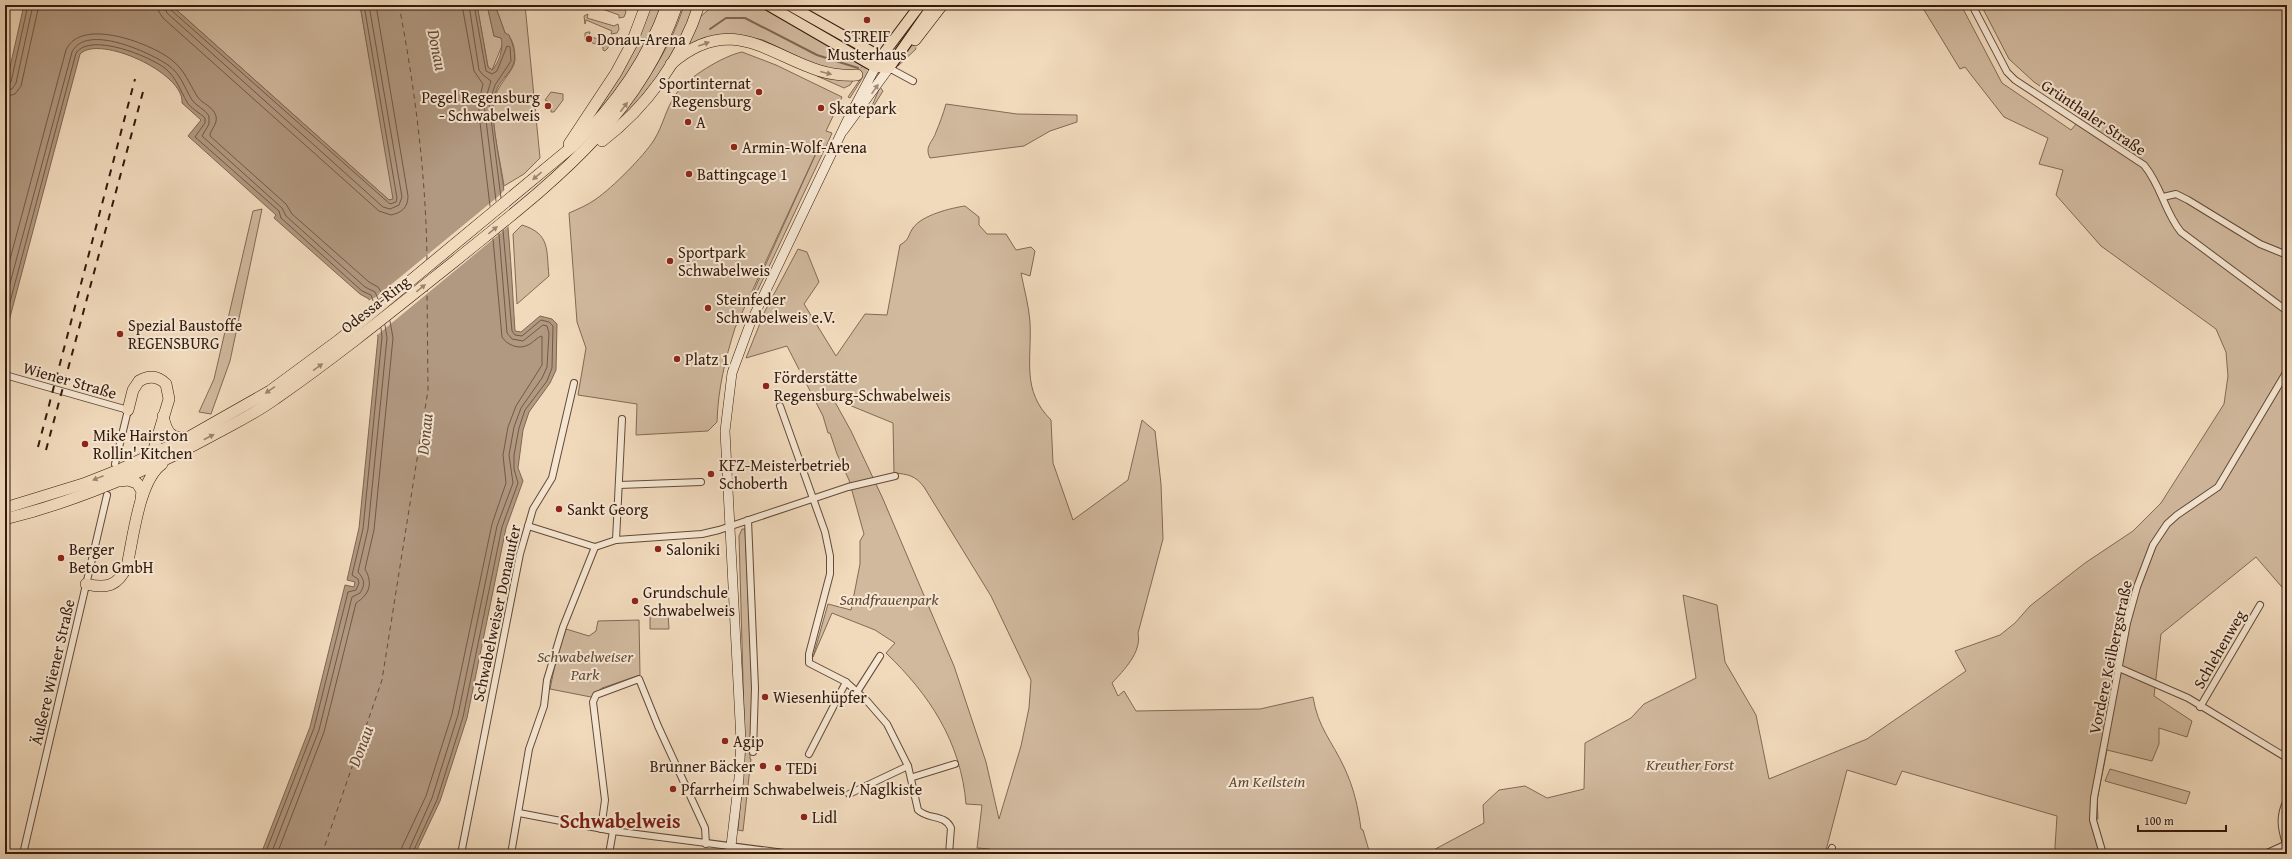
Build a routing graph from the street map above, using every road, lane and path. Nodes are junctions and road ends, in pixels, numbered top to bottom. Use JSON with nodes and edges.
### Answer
{"nodes":[{"id":1,"x":646,"y":5,"type":"edge"},
{"id":2,"x":667,"y":5,"type":"edge"},
{"id":3,"x":678,"y":5,"type":"edge"},
{"id":4,"x":699,"y":5,"type":"edge"},
{"id":5,"x":708,"y":5,"type":"edge"},
{"id":6,"x":768,"y":5,"type":"edge"},
{"id":7,"x":789,"y":5,"type":"edge"},
{"id":8,"x":920,"y":5,"type":"edge"},
{"id":9,"x":933,"y":5,"type":"edge"},
{"id":10,"x":942,"y":5,"type":"edge"},
{"id":11,"x":1972,"y":5,"type":"edge"},
{"id":12,"x":695,"y":17,"type":"junction"},
{"id":13,"x":915,"y":40,"type":"tunnel mouth"},
{"id":14,"x":881,"y":57,"type":"junction"},
{"id":15,"x":671,"y":64,"type":"junction"},
{"id":16,"x":875,"y":67,"type":"junction"},
{"id":17,"x":889,"y":68,"type":"junction"},
{"id":18,"x":857,"y":75,"type":"tunnel mouth"},
{"id":19,"x":913,"y":80,"type":"dead end"},
{"id":20,"x":843,"y":132,"type":"junction"},
{"id":21,"x":564,"y":153,"type":"junction"},
{"id":22,"x":579,"y":157,"type":"junction"},
{"id":23,"x":2163,"y":196,"type":"junction"},
{"id":24,"x":2287,"y":255,"type":"edge"},
{"id":25,"x":2287,"y":311,"type":"edge"},
{"id":26,"x":2287,"y":372,"type":"edge"},
{"id":27,"x":5,"y":375,"type":"edge"},
{"id":28,"x":574,"y":383,"type":"dead end"},
{"id":29,"x":780,"y":406,"type":"dead end"},
{"id":30,"x":128,"y":410,"type":"junction"},
{"id":31,"x":163,"y":415,"type":"junction"},
{"id":32,"x":622,"y":419,"type":"dead end"},
{"id":33,"x":183,"y":439,"type":"junction"},
{"id":34,"x":175,"y":456,"type":"junction"},
{"id":35,"x":146,"y":457,"type":"junction"},
{"id":36,"x":115,"y":464,"type":"dead end"},
{"id":37,"x":896,"y":476,"type":"dead end"},
{"id":38,"x":117,"y":481,"type":"junction"},
{"id":39,"x":701,"y":482,"type":"dead end"},
{"id":40,"x":619,"y":485,"type":"junction"},
{"id":41,"x":107,"y":495,"type":"dead end"},
{"id":42,"x":812,"y":499,"type":"junction"},
{"id":43,"x":40,"y":504,"type":"junction"},
{"id":44,"x":141,"y":504,"type":"junction"},
{"id":45,"x":5,"y":508,"type":"edge"},
{"id":46,"x":17,"y":510,"type":"junction"},
{"id":47,"x":5,"y":519,"type":"edge"},
{"id":48,"x":748,"y":520,"type":"junction"},
{"id":49,"x":528,"y":526,"type":"junction"},
{"id":50,"x":731,"y":526,"type":"junction"},
{"id":51,"x":616,"y":540,"type":"junction"},
{"id":52,"x":595,"y":547,"type":"junction"},
{"id":53,"x":86,"y":584,"type":"junction"},
{"id":54,"x":2260,"y":605,"type":"dead end"},
{"id":55,"x":880,"y":656,"type":"dead end"},
{"id":56,"x":2119,"y":668,"type":"junction"},
{"id":57,"x":846,"y":682,"type":"junction"},
{"id":58,"x":857,"y":692,"type":"junction"},
{"id":59,"x":2200,"y":707,"type":"junction"},
{"id":60,"x":753,"y":752,"type":"dead end"},
{"id":61,"x":809,"y":754,"type":"dead end"},
{"id":62,"x":2287,"y":758,"type":"edge"},
{"id":63,"x":955,"y":764,"type":"dead end"},
{"id":64,"x":908,"y":766,"type":"junction"},
{"id":65,"x":912,"y":777,"type":"junction"},
{"id":66,"x":849,"y":794,"type":"dead end"},
{"id":67,"x":2287,"y":800,"type":"edge"},
{"id":68,"x":519,"y":813,"type":"junction"},
{"id":69,"x":601,"y":829,"type":"junction"},
{"id":70,"x":613,"y":831,"type":"junction"},
{"id":71,"x":706,"y":844,"type":"junction"},
{"id":72,"x":2287,"y":844,"type":"edge"},
{"id":73,"x":744,"y":847,"type":"junction"},
{"id":74,"x":730,"y":850,"type":"edge"},
{"id":75,"x":785,"y":853,"type":"edge"},
{"id":76,"x":23,"y":854,"type":"edge"},
{"id":77,"x":461,"y":854,"type":"edge"},
{"id":78,"x":510,"y":854,"type":"edge"},
{"id":79,"x":609,"y":854,"type":"edge"},
{"id":80,"x":743,"y":854,"type":"edge"},
{"id":81,"x":792,"y":854,"type":"edge"},
{"id":82,"x":949,"y":854,"type":"edge"},
{"id":83,"x":2103,"y":854,"type":"edge"},
{"id":84,"x":2265,"y":854,"type":"edge"}],
"edges":[{"from":1,"to":21,"type":"highway"},
{"from":2,"to":21,"type":"highway","name":"Odessa-Ring"},
{"from":22,"to":3,"type":"highway","name":"Odessa-Ring","one_way":true},
{"from":4,"to":12,"type":"highway"},
{"from":5,"to":12,"type":"highway"},
{"from":6,"to":16,"type":"main road"},
{"from":7,"to":14,"type":"main road"},
{"from":8,"to":14,"type":"main road"},
{"from":9,"to":17,"type":"main road"},
{"from":10,"to":13,"type":"highway"},
{"from":11,"to":23,"type":"street","name":"Grünthaler Straße"},
{"from":12,"to":15,"type":"highway"},
{"from":14,"to":16,"type":"main road"},
{"from":14,"to":17,"type":"main road"},
{"from":15,"to":18,"type":"highway","one_way":true},
{"from":15,"to":22,"type":"highway"},
{"from":16,"to":17,"type":"main road"},
{"from":16,"to":20,"type":"main road"},
{"from":17,"to":19,"type":"street"},
{"from":20,"to":17,"type":"main road","one_way":true},
{"from":20,"to":50,"type":"main road"},
{"from":21,"to":33,"type":"highway","name":"Odessa-Ring","one_way":true},
{"from":34,"to":22,"type":"highway","name":"Odessa-Ring","one_way":true},
{"from":23,"to":24,"type":"street"},
{"from":23,"to":25,"type":"street"},
{"from":26,"to":56,"type":"street","name":"Vordere Keilbergstraße"},
{"from":27,"to":30,"type":"street","name":"Wiener Straße"},
{"from":28,"to":49,"type":"street","name":"Schwabelweiser Donauufer"},
{"from":29,"to":42,"type":"street"},
{"from":30,"to":31,"type":"highway"},
{"from":30,"to":36,"type":"street"},
{"from":31,"to":33,"type":"highway"},
{"from":31,"to":35,"type":"highway"},
{"from":32,"to":40,"type":"street"},
{"from":33,"to":35,"type":"highway","name":"Odessa-Ring"},
{"from":34,"to":38,"type":"highway","name":"Odessa-Ring"},
{"from":34,"to":44,"type":"highway"},
{"from":35,"to":43,"type":"highway","name":"Odessa-Ring","one_way":true},
{"from":37,"to":42,"type":"street"},
{"from":38,"to":43,"type":"highway","name":"Odessa-Ring"},
{"from":38,"to":44,"type":"highway"},
{"from":39,"to":40,"type":"street"},
{"from":40,"to":51,"type":"street"},
{"from":41,"to":53,"type":"street","name":"Äußere Wiener Straße"},
{"from":42,"to":48,"type":"street"},
{"from":42,"to":57,"type":"street"},
{"from":43,"to":46,"type":"highway","name":"Odessa-Ring"},
{"from":44,"to":53,"type":"highway"},
{"from":45,"to":46,"type":"highway","name":"Odessa-Ring"},
{"from":46,"to":47,"type":"highway","name":"Odessa-Ring"},
{"from":48,"to":50,"type":"street"},
{"from":48,"to":60,"type":"street"},
{"from":49,"to":52,"type":"street"},
{"from":49,"to":77,"type":"street","name":"Schwabelweiser Donauufer"},
{"from":50,"to":51,"type":"street"},
{"from":50,"to":74,"type":"main road"},
{"from":51,"to":52,"type":"street"},
{"from":52,"to":68,"type":"street"},
{"from":53,"to":76,"type":"street","name":"Äußere Wiener Straße"},
{"from":54,"to":59,"type":"street","name":"Schlehenweg"},
{"from":55,"to":58,"type":"street"},
{"from":56,"to":59,"type":"street"},
{"from":56,"to":83,"type":"street","name":"Vordere Keilbergstraße"},
{"from":57,"to":58,"type":"street"},
{"from":57,"to":61,"type":"street"},
{"from":58,"to":64,"type":"street"},
{"from":59,"to":62,"type":"street"},
{"from":63,"to":65,"type":"street"},
{"from":64,"to":65,"type":"street"},
{"from":64,"to":66,"type":"street"},
{"from":65,"to":82,"type":"street"},
{"from":67,"to":72,"type":"street"},
{"from":68,"to":69,"type":"street"},
{"from":68,"to":78,"type":"street"},
{"from":69,"to":70,"type":"street"},
{"from":69,"to":71,"type":"street"},
{"from":70,"to":71,"type":"street"},
{"from":70,"to":79,"type":"street"},
{"from":71,"to":74,"type":"street"},
{"from":72,"to":84,"type":"street"},
{"from":73,"to":74,"type":"street"},
{"from":73,"to":75,"type":"street"},
{"from":73,"to":80,"type":"street"},
{"from":75,"to":81,"type":"street"}]}
